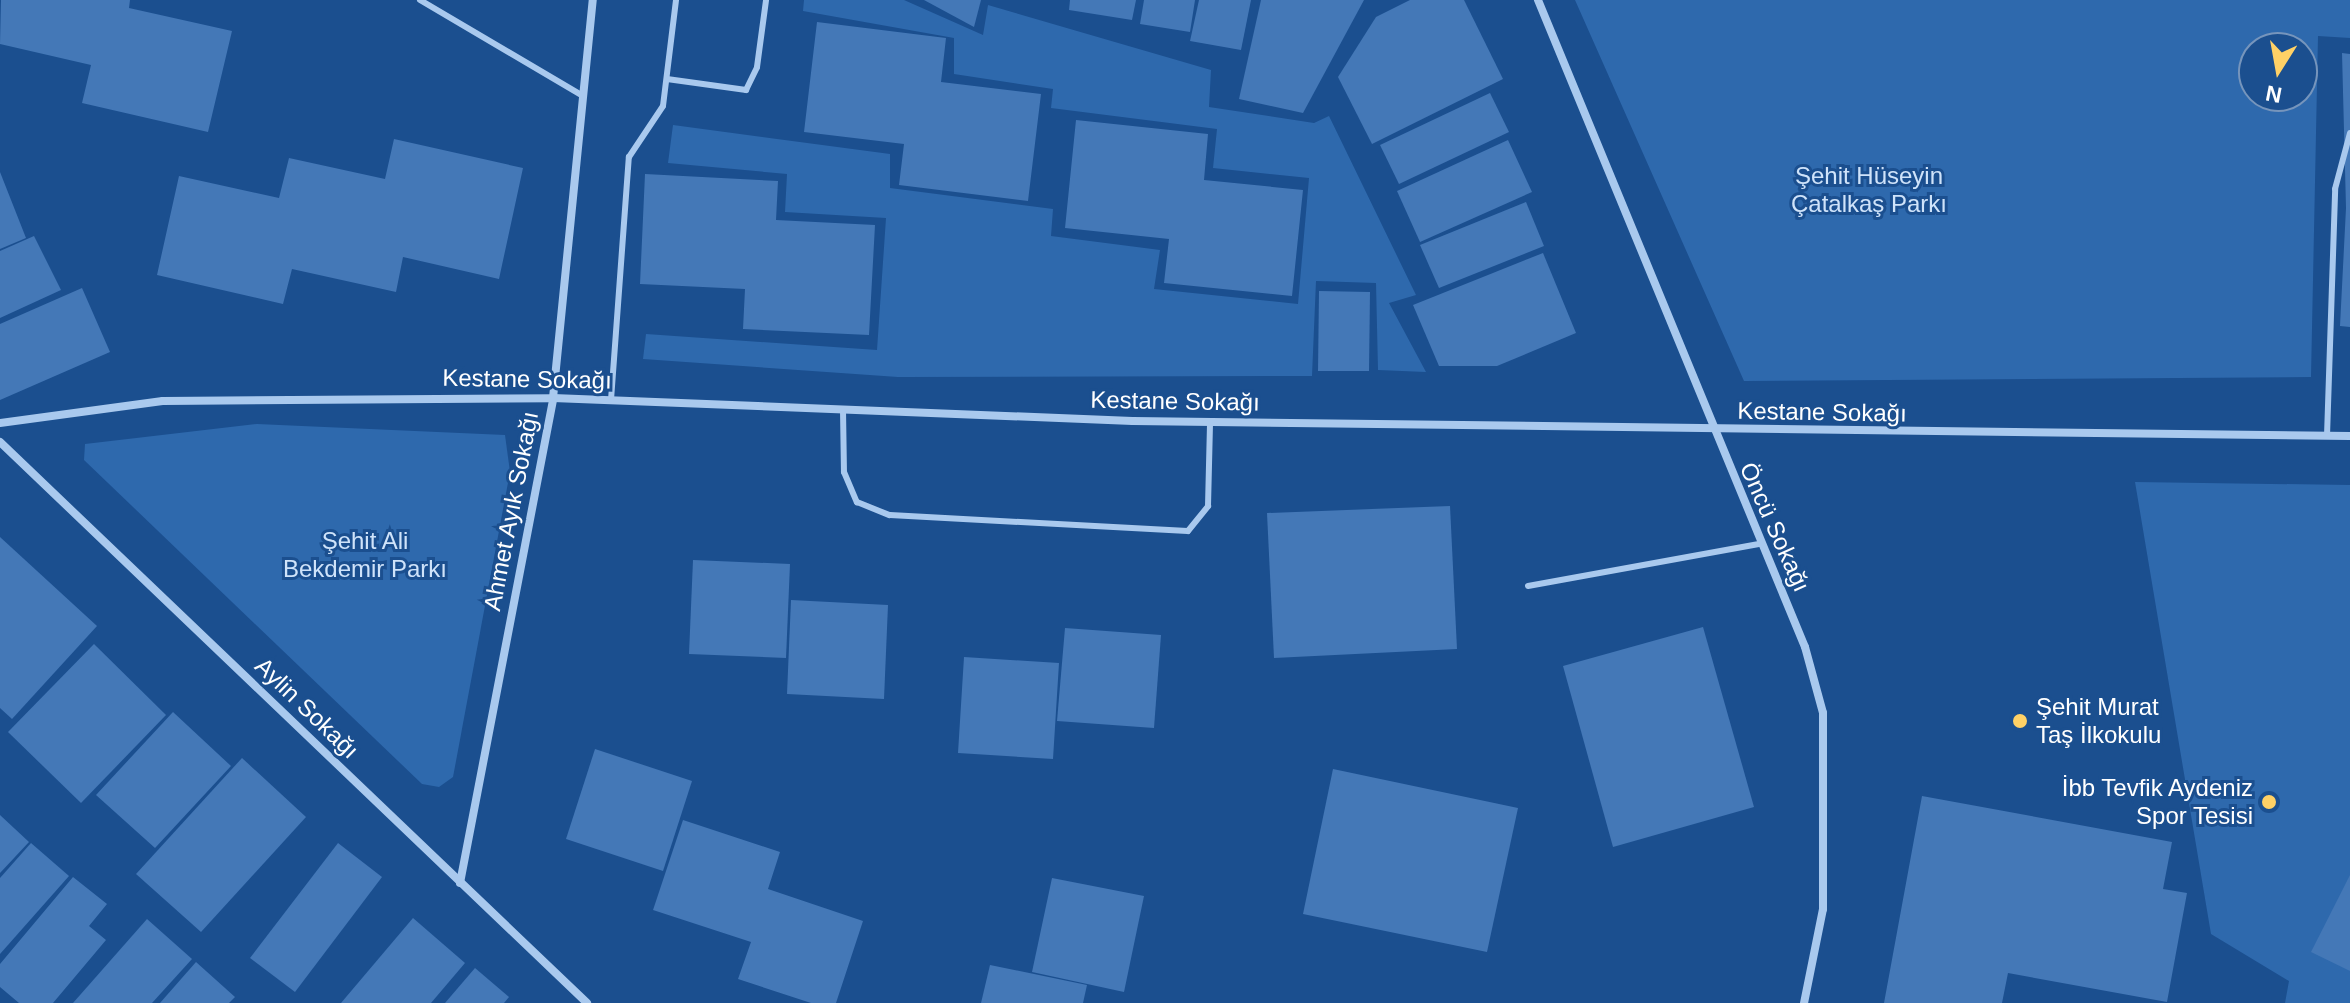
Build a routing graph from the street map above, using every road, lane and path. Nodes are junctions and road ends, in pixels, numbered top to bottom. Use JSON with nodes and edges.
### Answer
{"nodes":[{"id":1,"x":420,"y":0,"type":"edge"},
{"id":2,"x":593,"y":0,"type":"edge"},
{"id":3,"x":676,"y":0,"type":"edge"},
{"id":4,"x":766,"y":0,"type":"edge"},
{"id":5,"x":1538,"y":0,"type":"edge"},
{"id":6,"x":667,"y":79,"type":"junction"},
{"id":7,"x":583,"y":96,"type":"junction"},
{"id":8,"x":2350,"y":133,"type":"edge"},
{"id":9,"x":553,"y":398,"type":"junction"},
{"id":10,"x":611,"y":400,"type":"junction"},
{"id":11,"x":843,"y":410,"type":"junction"},
{"id":12,"x":0,"y":423,"type":"edge"},
{"id":13,"x":1210,"y":423,"type":"junction"},
{"id":14,"x":1710,"y":431,"type":"junction"},
{"id":15,"x":2327,"y":436,"type":"junction"},
{"id":16,"x":2350,"y":436,"type":"edge"},
{"id":17,"x":0,"y":442,"type":"edge"},
{"id":18,"x":1760,"y":544,"type":"junction"},
{"id":19,"x":1528,"y":586,"type":"dead end"},
{"id":20,"x":460,"y":883,"type":"junction"},
{"id":21,"x":587,"y":1003,"type":"edge"},
{"id":22,"x":1804,"y":1003,"type":"edge"}],
"edges":[{"from":1,"to":7,"type":"lane"},
{"from":2,"to":7,"type":"street","name":"Ahmet Ayık Sokağı"},
{"from":3,"to":6,"type":"lane"},
{"from":4,"to":6,"type":"lane"},
{"from":5,"to":14,"type":"street","name":"Öncü Sokağı"},
{"from":6,"to":10,"type":"lane"},
{"from":7,"to":9,"type":"street","name":"Ahmet Ayık Sokağı"},
{"from":8,"to":15,"type":"lane"},
{"from":9,"to":10,"type":"street","name":"Kestane Sokağı"},
{"from":9,"to":12,"type":"street","name":"Kestane Sokağı"},
{"from":9,"to":20,"type":"street","name":"Ahmet Ayık Sokağı"},
{"from":10,"to":11,"type":"street","name":"Kestane Sokağı"},
{"from":11,"to":13,"type":"street","name":"Kestane Sokağı"},
{"from":11,"to":13,"type":"lane"},
{"from":13,"to":14,"type":"street","name":"Kestane Sokağı"},
{"from":14,"to":15,"type":"street","name":"Kestane Sokağı"},
{"from":14,"to":18,"type":"street","name":"Öncü Sokağı"},
{"from":15,"to":16,"type":"street","name":"Kestane Sokağı"},
{"from":17,"to":20,"type":"street","name":"Aylin Sokağı"},
{"from":18,"to":19,"type":"lane"},
{"from":18,"to":22,"type":"street","name":"Öncü Sokağı"},
{"from":20,"to":21,"type":"street","name":"Aylin Sokağı"}]}
